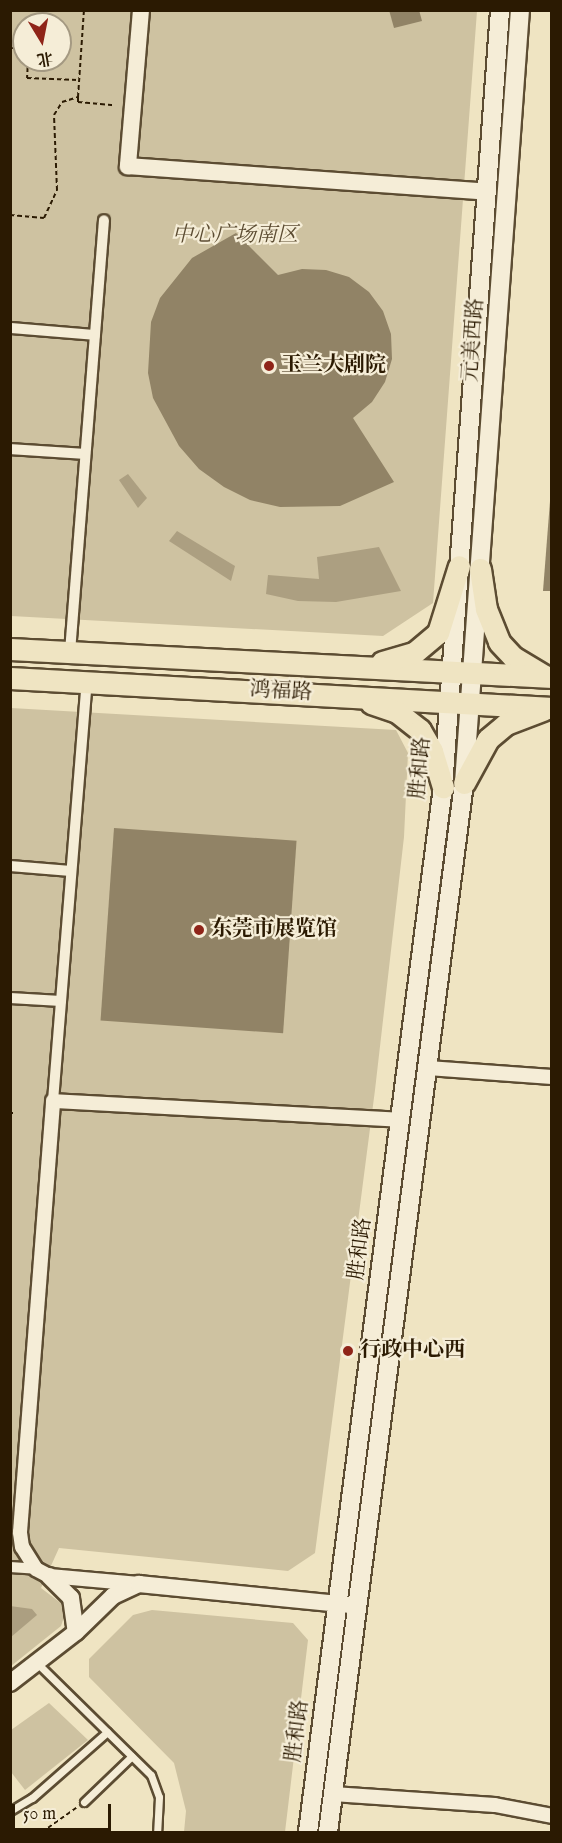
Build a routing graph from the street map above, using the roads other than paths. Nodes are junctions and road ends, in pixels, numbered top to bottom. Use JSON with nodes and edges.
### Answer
{"nodes":[{"id":1,"x":141,"y":10,"type":"edge"},
{"id":2,"x":500,"y":10,"type":"edge"},
{"id":3,"x":520,"y":10,"type":"edge"},
{"id":4,"x":487,"y":192,"type":"junction"},
{"id":5,"x":104,"y":220,"type":"dead end"},
{"id":6,"x":10,"y":328,"type":"edge"},
{"id":7,"x":95,"y":334,"type":"junction"},
{"id":8,"x":10,"y":448,"type":"edge"},
{"id":9,"x":86,"y":454,"type":"junction"},
{"id":10,"x":469,"y":568,"type":"junction"},
{"id":11,"x":10,"y":649,"type":"edge"},
{"id":12,"x":70,"y":652,"type":"junction"},
{"id":13,"x":342,"y":665,"type":"junction"},
{"id":14,"x":462,"y":672,"type":"junction"},
{"id":15,"x":549,"y":677,"type":"edge"},
{"id":16,"x":10,"y":678,"type":"edge"},
{"id":17,"x":87,"y":682,"type":"junction"},
{"id":18,"x":345,"y":695,"type":"junction"},
{"id":19,"x":460,"y":701,"type":"junction"},
{"id":20,"x":550,"y":708,"type":"edge"},
{"id":21,"x":464,"y":783,"type":"junction"},
{"id":22,"x":443,"y":787,"type":"junction"},
{"id":23,"x":10,"y":866,"type":"edge"},
{"id":24,"x":71,"y":871,"type":"junction"},
{"id":25,"x":10,"y":998,"type":"edge"},
{"id":26,"x":61,"y":1002,"type":"junction"},
{"id":27,"x":428,"y":1068,"type":"junction"},
{"id":28,"x":552,"y":1077,"type":"edge"},
{"id":29,"x":53,"y":1101,"type":"junction"},
{"id":30,"x":401,"y":1120,"type":"junction"},
{"id":31,"x":10,"y":1567,"type":"edge"},
{"id":32,"x":43,"y":1572,"type":"junction"},
{"id":33,"x":139,"y":1584,"type":"junction"},
{"id":34,"x":338,"y":1604,"type":"junction"},
{"id":35,"x":358,"y":1606,"type":"junction"},
{"id":36,"x":76,"y":1632,"type":"junction"},
{"id":37,"x":38,"y":1664,"type":"junction"},
{"id":38,"x":10,"y":1683,"type":"edge"},
{"id":39,"x":107,"y":1732,"type":"junction"},
{"id":40,"x":132,"y":1756,"type":"junction"},
{"id":41,"x":333,"y":1794,"type":"junction"},
{"id":42,"x":84,"y":1802,"type":"road end"},
{"id":43,"x":10,"y":1811,"type":"edge"},
{"id":44,"x":552,"y":1816,"type":"edge"},
{"id":45,"x":157,"y":1833,"type":"edge"},
{"id":46,"x":308,"y":1833,"type":"edge"},
{"id":47,"x":328,"y":1833,"type":"edge"}],
"edges":[{"from":1,"to":4,"type":"street"},
{"from":2,"to":4,"type":"main road","name":"元美西路"},
{"from":3,"to":10,"type":"main road","name":"元美西路"},
{"from":4,"to":10,"type":"main road","name":"元美西路"},
{"from":5,"to":7,"type":"street"},
{"from":6,"to":7,"type":"street"},
{"from":7,"to":9,"type":"street"},
{"from":8,"to":9,"type":"street"},
{"from":9,"to":12,"type":"street"},
{"from":10,"to":13,"type":"main road"},
{"from":10,"to":14,"type":"main road","name":"元美西路"},
{"from":10,"to":15,"type":"main road"},
{"from":11,"to":12,"type":"main road","name":"鸿福路"},
{"from":12,"to":13,"type":"main road","name":"鸿福路"},
{"from":13,"to":14,"type":"main road","name":"鸿福路"},
{"from":14,"to":15,"type":"main road","name":"鸿福路"},
{"from":14,"to":19,"type":"main road","name":"胜和路"},
{"from":16,"to":17,"type":"main road","name":"鸿福路"},
{"from":17,"to":18,"type":"main road","name":"鸿福路"},
{"from":17,"to":24,"type":"street"},
{"from":18,"to":19,"type":"main road","name":"鸿福路"},
{"from":18,"to":22,"type":"main road"},
{"from":19,"to":20,"type":"main road","name":"鸿福路"},
{"from":19,"to":21,"type":"main road","name":"胜和路"},
{"from":19,"to":22,"type":"main road","name":"胜和路"},
{"from":20,"to":21,"type":"main road"},
{"from":21,"to":27,"type":"main road","name":"胜和路"},
{"from":22,"to":30,"type":"main road","name":"胜和路"},
{"from":23,"to":24,"type":"street"},
{"from":24,"to":26,"type":"street"},
{"from":25,"to":26,"type":"street"},
{"from":26,"to":29,"type":"street"},
{"from":27,"to":28,"type":"street"},
{"from":27,"to":35,"type":"main road","name":"胜和路"},
{"from":29,"to":30,"type":"street"},
{"from":29,"to":32,"type":"street"},
{"from":30,"to":34,"type":"main road","name":"胜和路"},
{"from":31,"to":32,"type":"street"},
{"from":32,"to":33,"type":"street"},
{"from":32,"to":36,"type":"street"},
{"from":33,"to":34,"type":"street"},
{"from":33,"to":36,"type":"street"},
{"from":34,"to":35,"type":"street"},
{"from":34,"to":46,"type":"main road","name":"胜和路"},
{"from":35,"to":41,"type":"main road","name":"胜和路"},
{"from":36,"to":37,"type":"street"},
{"from":37,"to":38,"type":"street"},
{"from":37,"to":39,"type":"lane"},
{"from":39,"to":40,"type":"lane"},
{"from":39,"to":43,"type":"lane"},
{"from":40,"to":42,"type":"lane"},
{"from":40,"to":45,"type":"lane"},
{"from":41,"to":44,"type":"street"},
{"from":41,"to":47,"type":"main road","name":"胜和路"}]}
